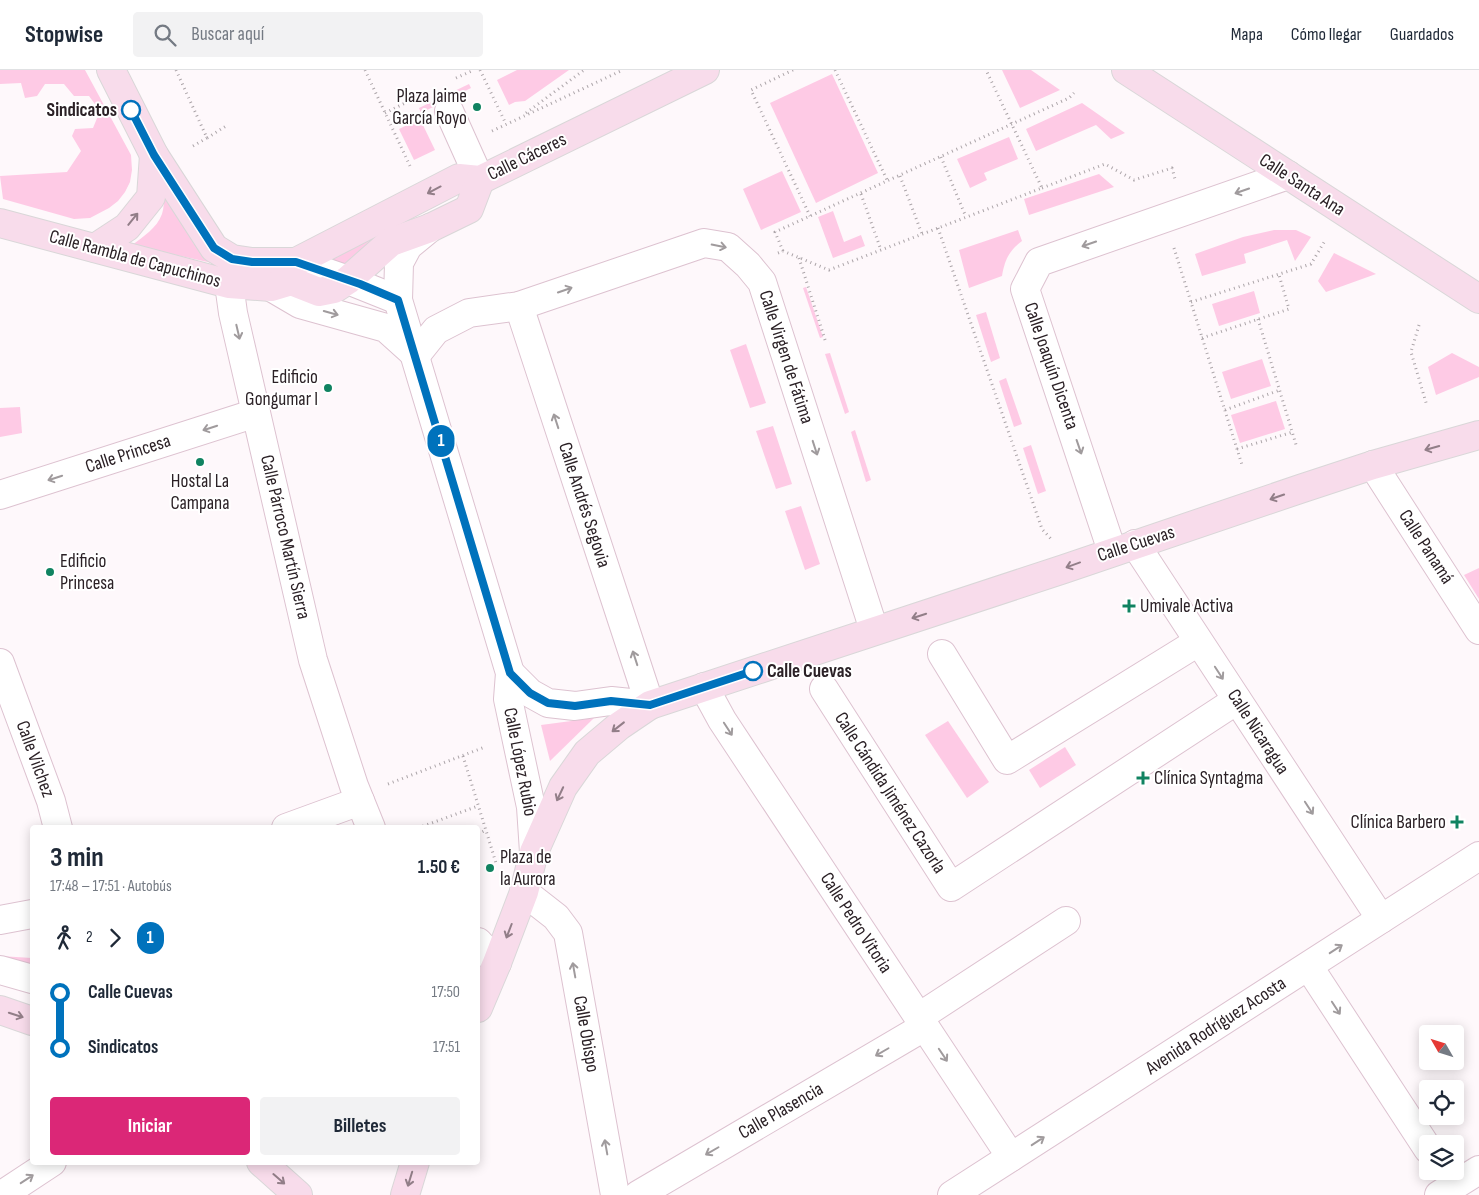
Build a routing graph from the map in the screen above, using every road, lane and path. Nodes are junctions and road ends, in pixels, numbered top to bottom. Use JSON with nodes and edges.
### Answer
{"nodes":[{"id":1,"x":111,"y":70,"type":"edge"},
{"id":2,"x":176,"y":70,"type":"edge"},
{"id":3,"x":365,"y":70,"type":"edge"},
{"id":4,"x":480,"y":70,"type":"edge"},
{"id":5,"x":584,"y":70,"type":"edge"},
{"id":6,"x":705,"y":70,"type":"edge"},
{"id":7,"x":793,"y":70,"type":"edge"},
{"id":8,"x":835,"y":70,"type":"edge"},
{"id":9,"x":986,"y":70,"type":"edge"},
{"id":10,"x":1126,"y":70,"type":"edge"},
{"id":11,"x":1074,"y":93,"type":"dead end"},
{"id":12,"x":449,"y":111,"type":"dead end"},
{"id":13,"x":520,"y":118,"type":"dead end"},
{"id":14,"x":506,"y":124,"type":"dead end"},
{"id":15,"x":1012,"y":125,"type":"junction"},
{"id":16,"x":226,"y":126,"type":"dead end"},
{"id":17,"x":207,"y":138,"type":"junction"},
{"id":18,"x":193,"y":146,"type":"dead end"},
{"id":19,"x":154,"y":155,"type":"junction"},
{"id":20,"x":941,"y":157,"type":"junction"},
{"id":21,"x":412,"y":170,"type":"dead end"},
{"id":22,"x":1288,"y":175,"type":"junction"},
{"id":23,"x":900,"y":176,"type":"junction"},
{"id":24,"x":480,"y":180,"type":"junction"},
{"id":25,"x":888,"y":182,"type":"junction"},
{"id":26,"x":1042,"y":188,"type":"junction"},
{"id":27,"x":861,"y":194,"type":"junction"},
{"id":28,"x":1186,"y":210,"type":"junction"},
{"id":29,"x":810,"y":216,"type":"junction"},
{"id":30,"x":966,"y":218,"type":"junction"},
{"id":31,"x":0,"y":223,"type":"edge"},
{"id":32,"x":430,"y":228,"type":"junction"},
{"id":33,"x":938,"y":228,"type":"junction"},
{"id":34,"x":922,"y":234,"type":"junction"},
{"id":35,"x":1329,"y":234,"type":"dead end"},
{"id":36,"x":95,"y":248,"type":"junction"},
{"id":37,"x":1174,"y":248,"type":"dead end"},
{"id":38,"x":881,"y":250,"type":"junction"},
{"id":39,"x":783,"y":251,"type":"junction"},
{"id":40,"x":775,"y":254,"type":"dead end"},
{"id":41,"x":799,"y":257,"type":"junction"},
{"id":42,"x":296,"y":262,"type":"junction"},
{"id":43,"x":1278,"y":275,"type":"junction"},
{"id":44,"x":348,"y":280,"type":"junction"},
{"id":45,"x":229,"y":284,"type":"junction"},
{"id":46,"x":271,"y":287,"type":"junction"},
{"id":47,"x":1479,"y":299,"type":"edge"},
{"id":48,"x":398,"y":300,"type":"junction"},
{"id":49,"x":1191,"y":302,"type":"junction"},
{"id":50,"x":518,"y":306,"type":"junction"},
{"id":51,"x":1258,"y":319,"type":"junction"},
{"id":52,"x":1418,"y":326,"type":"dead end"},
{"id":53,"x":1202,"y":338,"type":"junction"},
{"id":54,"x":826,"y":343,"type":"dead end"},
{"id":55,"x":416,"y":355,"type":"junction"},
{"id":56,"x":1280,"y":390,"type":"junction"},
{"id":57,"x":1428,"y":406,"type":"dead end"},
{"id":58,"x":1225,"y":410,"type":"junction"},
{"id":59,"x":256,"y":413,"type":"junction"},
{"id":60,"x":1293,"y":432,"type":"junction"},
{"id":61,"x":1479,"y":434,"type":"edge"},
{"id":62,"x":1298,"y":448,"type":"dead end"},
{"id":63,"x":1238,"y":449,"type":"junction"},
{"id":64,"x":1242,"y":465,"type":"dead end"},
{"id":65,"x":1373,"y":465,"type":"junction"},
{"id":66,"x":0,"y":495,"type":"edge"},
{"id":67,"x":1057,"y":545,"type":"dead end"},
{"id":68,"x":1123,"y":548,"type":"junction"},
{"id":69,"x":874,"y":630,"type":"junction"},
{"id":70,"x":1479,"y":630,"type":"edge"},
{"id":71,"x":1198,"y":642,"type":"junction"},
{"id":72,"x":942,"y":654,"type":"dead end"},
{"id":73,"x":0,"y":663,"type":"edge"},
{"id":74,"x":510,"y":673,"type":"junction"},
{"id":75,"x":704,"y":687,"type":"junction"},
{"id":76,"x":824,"y":689,"type":"dead end"},
{"id":77,"x":1237,"y":700,"type":"junction"},
{"id":78,"x":650,"y":705,"type":"junction"},
{"id":79,"x":489,"y":746,"type":"dead end"},
{"id":80,"x":462,"y":756,"type":"junction"},
{"id":81,"x":357,"y":794,"type":"junction"},
{"id":82,"x":478,"y":806,"type":"junction"},
{"id":83,"x":57,"y":825,"type":"edge"},
{"id":84,"x":292,"y":825,"type":"edge"},
{"id":85,"x":370,"y":825,"type":"edge"},
{"id":86,"x":426,"y":825,"type":"edge"},
{"id":87,"x":486,"y":830,"type":"junction"},
{"id":88,"x":480,"y":833,"type":"edge"},
{"id":89,"x":534,"y":852,"type":"junction"},
{"id":90,"x":1479,"y":856,"type":"edge"},
{"id":91,"x":498,"y":870,"type":"dead end"},
{"id":92,"x":524,"y":892,"type":"junction"},
{"id":93,"x":30,"y":914,"type":"edge"},
{"id":94,"x":1381,"y":919,"type":"junction"},
{"id":95,"x":0,"y":920,"type":"edge"},
{"id":96,"x":1066,"y":921,"type":"dead end"},
{"id":97,"x":480,"y":948,"type":"edge"},
{"id":98,"x":1309,"y":967,"type":"junction"},
{"id":99,"x":0,"y":970,"type":"edge"},
{"id":100,"x":488,"y":974,"type":"edge"},
{"id":101,"x":30,"y":978,"type":"edge"},
{"id":102,"x":480,"y":1001,"type":"edge"},
{"id":103,"x":0,"y":1010,"type":"edge"},
{"id":104,"x":30,"y":1020,"type":"edge"},
{"id":105,"x":922,"y":1022,"type":"junction"},
{"id":106,"x":1419,"y":1135,"type":"edge"},
{"id":107,"x":1012,"y":1158,"type":"junction"},
{"id":108,"x":47,"y":1165,"type":"edge"},
{"id":109,"x":264,"y":1165,"type":"edge"},
{"id":110,"x":414,"y":1165,"type":"edge"},
{"id":111,"x":1479,"y":1170,"type":"edge"},
{"id":112,"x":1444,"y":1184,"type":"edge"},
{"id":113,"x":2,"y":1195,"type":"edge"},
{"id":114,"x":298,"y":1195,"type":"edge"},
{"id":115,"x":405,"y":1195,"type":"edge"},
{"id":116,"x":615,"y":1195,"type":"edge"},
{"id":117,"x":638,"y":1195,"type":"edge"},
{"id":118,"x":952,"y":1195,"type":"edge"}],
"edges":[{"from":1,"to":19,"type":"main road"},
{"from":2,"to":17,"type":"path"},
{"from":3,"to":21,"type":"path"},
{"from":4,"to":14,"type":"path"},
{"from":5,"to":13,"type":"path"},
{"from":6,"to":24,"type":"main road","name":"Calle Cáceres"},
{"from":7,"to":29,"type":"path"},
{"from":8,"to":25,"type":"path"},
{"from":9,"to":15,"type":"path"},
{"from":10,"to":22,"type":"main road","name":"Calle Santa Ana"},
{"from":11,"to":15,"type":"path"},
{"from":12,"to":24,"type":"street"},
{"from":15,"to":20,"type":"path"},
{"from":15,"to":26,"type":"path"},
{"from":16,"to":17,"type":"path"},
{"from":17,"to":18,"type":"path"},
{"from":36,"to":19,"type":"main road","one_way":true},
{"from":19,"to":42,"type":"main road"},
{"from":20,"to":23,"type":"path"},
{"from":20,"to":30,"type":"path"},
{"from":22,"to":28,"type":"street","name":"Calle Joaquín Dicenta","one_way":true},
{"from":22,"to":47,"type":"main road","name":"Calle Santa Ana"},
{"from":23,"to":25,"type":"path"},
{"from":23,"to":34,"type":"path"},
{"from":24,"to":32,"type":"main road","name":"Calle López Rubio"},
{"from":24,"to":42,"type":"main road","name":"Calle Cáceres","one_way":true},
{"from":25,"to":27,"type":"path"},
{"from":26,"to":28,"type":"path"},
{"from":26,"to":30,"type":"path"},
{"from":27,"to":29,"type":"path"},
{"from":27,"to":38,"type":"path"},
{"from":28,"to":68,"type":"street","name":"Calle Joaquín Dicenta","one_way":true},
{"from":29,"to":39,"type":"path"},
{"from":30,"to":33,"type":"path"},
{"from":31,"to":36,"type":"main road","name":"Calle Rambla de Capuchinos"},
{"from":32,"to":44,"type":"main road","name":"Calle López Rubio"},
{"from":32,"to":48,"type":"street","name":"Calle López Rubio"},
{"from":33,"to":34,"type":"path"},
{"from":33,"to":67,"type":"path"},
{"from":34,"to":38,"type":"path"},
{"from":35,"to":43,"type":"path"},
{"from":36,"to":45,"type":"main road","name":"Calle Rambla de Capuchinos"},
{"from":37,"to":49,"type":"path"},
{"from":38,"to":41,"type":"path"},
{"from":39,"to":40,"type":"path"},
{"from":39,"to":41,"type":"path"},
{"from":41,"to":54,"type":"path"},
{"from":42,"to":44,"type":"street"},
{"from":43,"to":49,"type":"path"},
{"from":43,"to":51,"type":"path"},
{"from":44,"to":46,"type":"main road","name":"Calle López Rubio"},
{"from":44,"to":48,"type":"street"},
{"from":45,"to":46,"type":"main road","name":"Calle Rambla de Capuchinos"},
{"from":45,"to":59,"type":"street","name":"Calle Párroco Martín Sierra","one_way":true},
{"from":46,"to":55,"type":"street","one_way":true},
{"from":48,"to":55,"type":"street","name":"Calle López Rubio"},
{"from":49,"to":53,"type":"path"},
{"from":50,"to":55,"type":"street","name":"Calle Virgen de Fátima"},
{"from":50,"to":69,"type":"street","name":"Calle Virgen de Fátima","one_way":true},
{"from":78,"to":50,"type":"street","name":"Calle Andrés Segovia","one_way":true},
{"from":51,"to":53,"type":"path"},
{"from":51,"to":56,"type":"path"},
{"from":52,"to":57,"type":"path"},
{"from":53,"to":58,"type":"path"},
{"from":55,"to":74,"type":"street","name":"Calle López Rubio"},
{"from":56,"to":58,"type":"path"},
{"from":56,"to":60,"type":"path"},
{"from":58,"to":63,"type":"path"},
{"from":59,"to":66,"type":"street","name":"Calle Princesa","one_way":true},
{"from":59,"to":81,"type":"street","name":"Calle Párroco Martín Sierra"},
{"from":60,"to":62,"type":"path"},
{"from":60,"to":63,"type":"path"},
{"from":61,"to":65,"type":"main road","name":"Calle Cuevas","one_way":true},
{"from":63,"to":64,"type":"path"},
{"from":65,"to":68,"type":"main road","name":"Calle Cuevas","one_way":true},
{"from":65,"to":70,"type":"street","name":"Calle Panamá"},
{"from":68,"to":69,"type":"main road","name":"Calle Cuevas","one_way":true},
{"from":68,"to":71,"type":"street","name":"Calle Nicaragua"},
{"from":69,"to":75,"type":"main road","name":"Calle Cuevas"},
{"from":71,"to":72,"type":"street"},
{"from":71,"to":77,"type":"street","name":"Calle Nicaragua","one_way":true},
{"from":73,"to":83,"type":"street","name":"Calle Vilchez"},
{"from":74,"to":78,"type":"street","name":"Calle López Rubio"},
{"from":74,"to":89,"type":"street","name":"Calle López Rubio"},
{"from":75,"to":78,"type":"main road","name":"Calle Cuevas"},
{"from":75,"to":105,"type":"street","name":"Calle Pedro Vitoria","one_way":true},
{"from":76,"to":77,"type":"street","name":"Calle Cándida Jiménez Cazorla"},
{"from":77,"to":94,"type":"street","name":"Calle Nicaragua","one_way":true},
{"from":78,"to":89,"type":"main road","name":"Calle Cuevas","one_way":true},
{"from":79,"to":80,"type":"path"},
{"from":80,"to":81,"type":"path"},
{"from":80,"to":82,"type":"path"},
{"from":81,"to":84,"type":"street"},
{"from":81,"to":85,"type":"street"},
{"from":82,"to":86,"type":"path"},
{"from":82,"to":87,"type":"path"},
{"from":87,"to":88,"type":"path"},
{"from":87,"to":91,"type":"path"},
{"from":89,"to":92,"type":"main road","name":"Calle Cuevas"},
{"from":90,"to":94,"type":"street","name":"Avenida Rodríguez Acosta"},
{"from":92,"to":100,"type":"main road","name":"Calle Cuevas","one_way":true},
{"from":116,"to":92,"type":"street","name":"Calle Obispo","one_way":true},
{"from":93,"to":95,"type":"street"},
{"from":98,"to":94,"type":"street","name":"Avenida Rodríguez Acosta","one_way":true},
{"from":96,"to":105,"type":"street","name":"Calle Plasencia"},
{"from":97,"to":100,"type":"street"},
{"from":98,"to":106,"type":"street","one_way":true},
{"from":107,"to":98,"type":"street","name":"Avenida Rodríguez Acosta","one_way":true},
{"from":99,"to":101,"type":"street"},
{"from":100,"to":102,"type":"main road","name":"Calle Cuevas"},
{"from":103,"to":104,"type":"main road","one_way":true},
{"from":105,"to":107,"type":"street","name":"Calle Pedro Vitoria","one_way":true},
{"from":105,"to":117,"type":"street","name":"Calle Plasencia","one_way":true},
{"from":107,"to":118,"type":"street","name":"Avenida Rodríguez Acosta"},
{"from":113,"to":108,"type":"street","one_way":true},
{"from":109,"to":114,"type":"main road","one_way":true},
{"from":110,"to":115,"type":"main road","one_way":true},
{"from":111,"to":112,"type":"street"}]}
